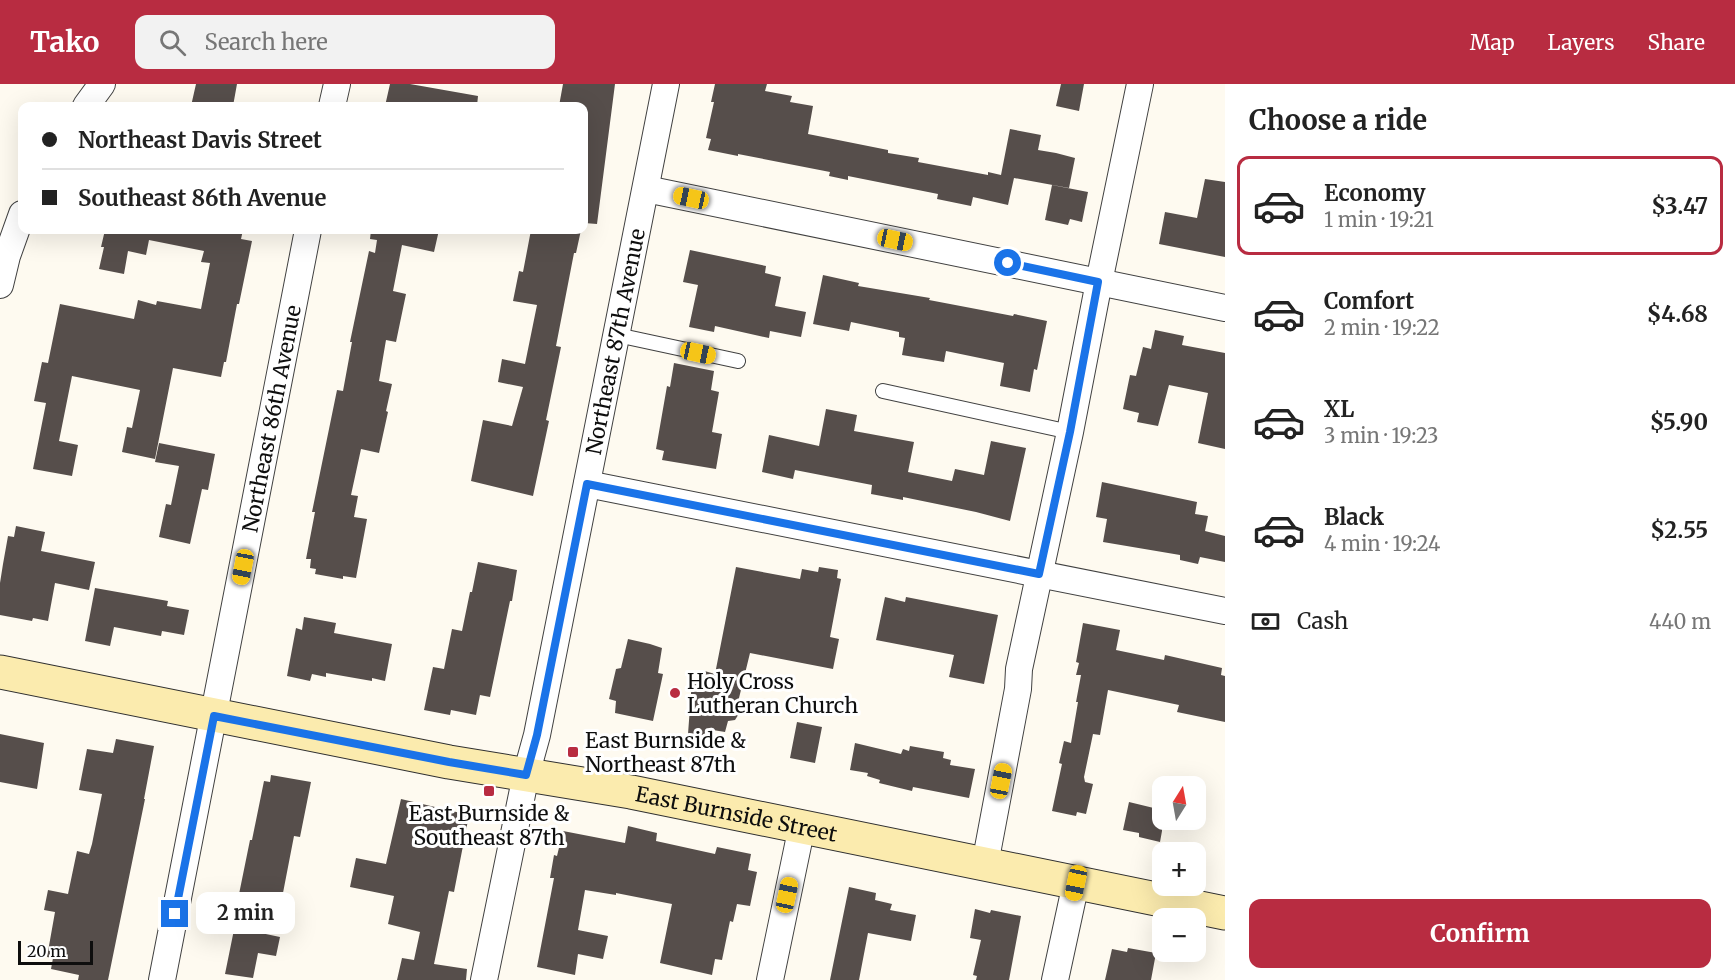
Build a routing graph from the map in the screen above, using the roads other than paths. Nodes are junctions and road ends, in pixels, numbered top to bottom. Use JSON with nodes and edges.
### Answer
{"nodes":[{"id":1,"x":102,"y":84,"type":"edge"},
{"id":2,"x":337,"y":84,"type":"edge"},
{"id":3,"x":666,"y":84,"type":"edge"},
{"id":4,"x":1140,"y":84,"type":"edge"},
{"id":5,"x":89,"y":102,"type":"edge"},
{"id":6,"x":333,"y":102,"type":"edge"},
{"id":7,"x":646,"y":189,"type":"junction"},
{"id":8,"x":18,"y":225,"type":"edge"},
{"id":9,"x":307,"y":234,"type":"edge"},
{"id":10,"x":1098,"y":282,"type":"junction"},
{"id":11,"x":0,"y":285,"type":"edge"},
{"id":12,"x":1225,"y":308,"type":"edge"},
{"id":13,"x":616,"y":335,"type":"junction"},
{"id":14,"x":738,"y":362,"type":"dead end"},
{"id":15,"x":883,"y":391,"type":"dead end"},
{"id":16,"x":1070,"y":432,"type":"junction"},
{"id":17,"x":587,"y":484,"type":"junction"},
{"id":18,"x":1039,"y":574,"type":"junction"},
{"id":19,"x":1225,"y":611,"type":"edge"},
{"id":20,"x":0,"y":672,"type":"edge"},
{"id":21,"x":214,"y":716,"type":"junction"},
{"id":22,"x":526,"y":775,"type":"junction"},
{"id":23,"x":802,"y":826,"type":"junction"},
{"id":24,"x":984,"y":864,"type":"junction"},
{"id":25,"x":1076,"y":883,"type":"junction"},
{"id":26,"x":1225,"y":913,"type":"edge"},
{"id":27,"x":162,"y":980,"type":"edge"},
{"id":28,"x":484,"y":980,"type":"edge"},
{"id":29,"x":770,"y":980,"type":"edge"},
{"id":30,"x":1055,"y":980,"type":"edge"}],
"edges":[{"from":1,"to":5,"type":"street"},
{"from":2,"to":6,"type":"street"},
{"from":3,"to":7,"type":"street","name":"Northeast 87th Avenue"},
{"from":4,"to":10,"type":"street"},
{"from":7,"to":10,"type":"street"},
{"from":7,"to":13,"type":"street","name":"Northeast 87th Avenue"},
{"from":8,"to":11,"type":"street"},
{"from":9,"to":21,"type":"street","name":"Northeast 86th Avenue"},
{"from":10,"to":12,"type":"street"},
{"from":10,"to":16,"type":"street"},
{"from":13,"to":14,"type":"lane"},
{"from":13,"to":17,"type":"street","name":"Northeast 87th Avenue"},
{"from":15,"to":16,"type":"lane"},
{"from":16,"to":18,"type":"street"},
{"from":17,"to":18,"type":"street"},
{"from":17,"to":22,"type":"street","name":"Northeast 87th Avenue"},
{"from":18,"to":19,"type":"street"},
{"from":18,"to":24,"type":"street"},
{"from":20,"to":21,"type":"street","name":"East Burnside Street"},
{"from":21,"to":22,"type":"street","name":"East Burnside Street"},
{"from":21,"to":27,"type":"street","name":"Northeast 86th Avenue"},
{"from":22,"to":23,"type":"street","name":"East Burnside Street"},
{"from":22,"to":28,"type":"street","name":"Northeast 87th Avenue"},
{"from":23,"to":24,"type":"street","name":"East Burnside Street"},
{"from":23,"to":29,"type":"street"},
{"from":24,"to":25,"type":"street","name":"East Burnside Street"},
{"from":25,"to":26,"type":"street","name":"East Burnside Street"},
{"from":25,"to":30,"type":"street"}]}
